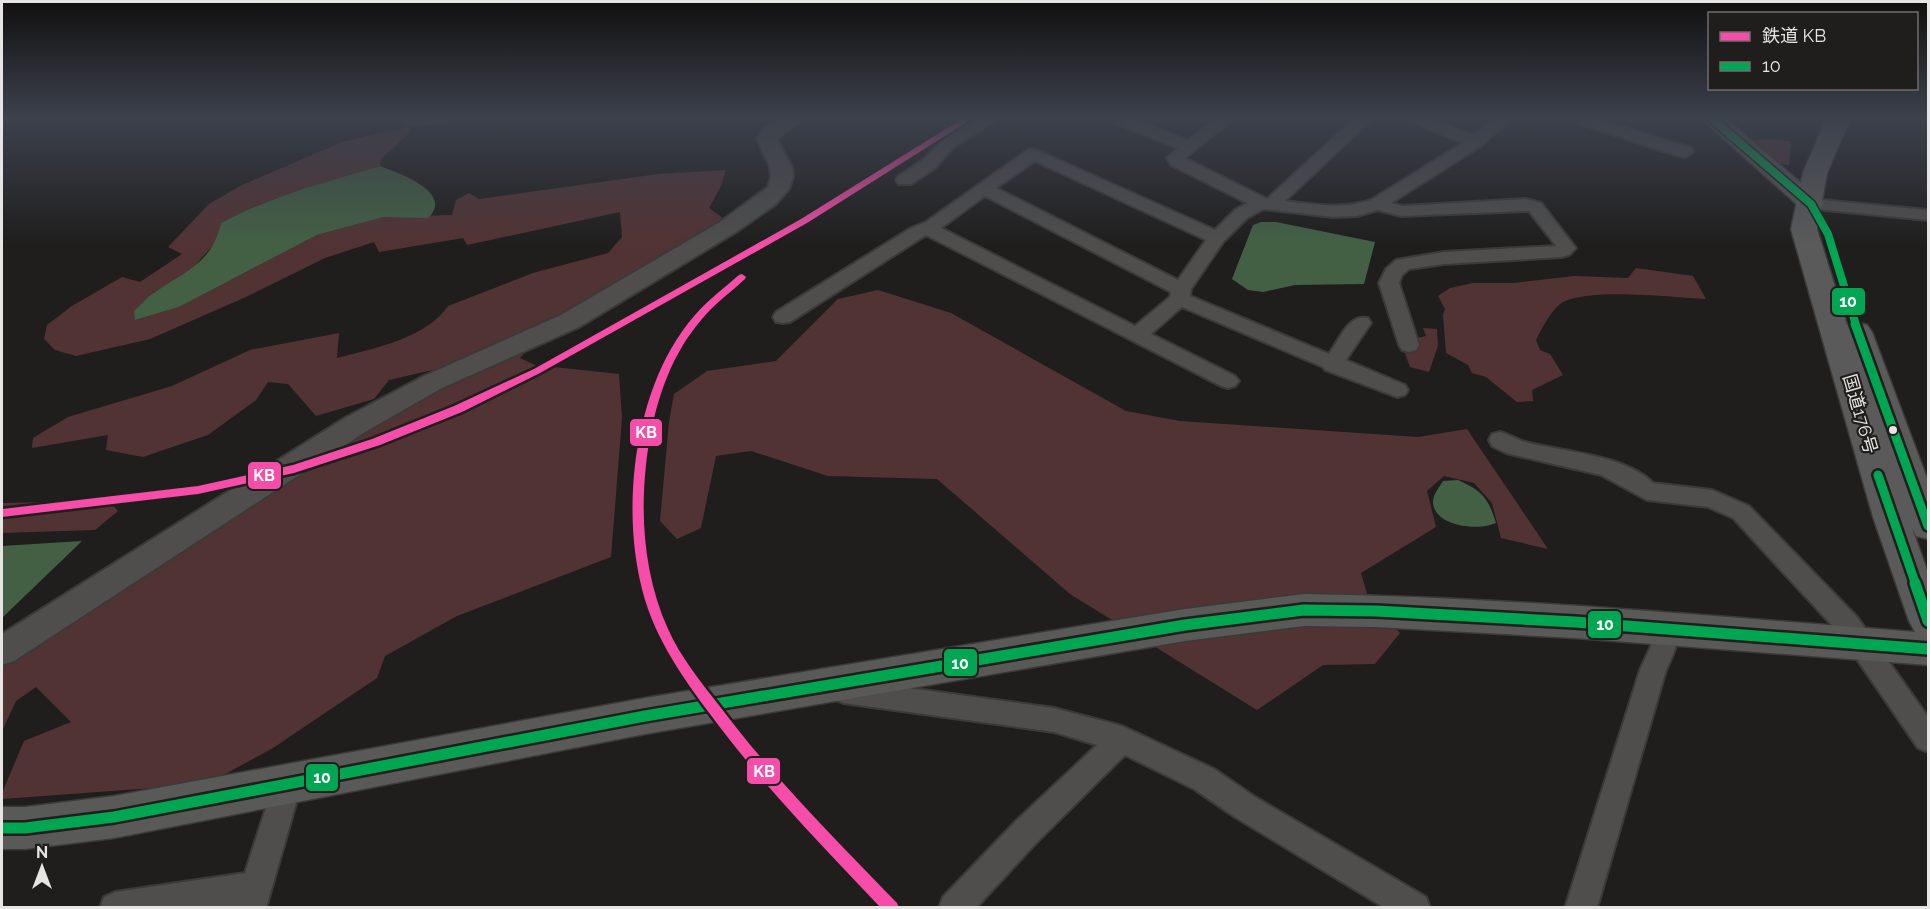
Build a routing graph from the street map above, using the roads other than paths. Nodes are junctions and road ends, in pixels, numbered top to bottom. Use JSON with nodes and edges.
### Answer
{"nodes":[{"id":1,"x":777,"y":159,"type":"edge"},
{"id":2,"x":933,"y":159,"type":"edge"},
{"id":3,"x":1025,"y":159,"type":"edge"},
{"id":4,"x":1048,"y":159,"type":"edge"},
{"id":5,"x":1176,"y":159,"type":"edge"},
{"id":6,"x":1317,"y":159,"type":"edge"},
{"id":7,"x":1448,"y":159,"type":"edge"},
{"id":8,"x":1758,"y":159,"type":"edge"},
{"id":9,"x":1817,"y":159,"type":"edge"},
{"id":10,"x":1821,"y":159,"type":"edge"},
{"id":11,"x":1776,"y":175,"type":"junction"},
{"id":12,"x":905,"y":180,"type":"dead end"},
{"id":13,"x":984,"y":189,"type":"junction"},
{"id":14,"x":1265,"y":204,"type":"junction"},
{"id":15,"x":1377,"y":204,"type":"junction"},
{"id":16,"x":1929,"y":215,"type":"edge"},
{"id":17,"x":1807,"y":217,"type":"junction"},
{"id":18,"x":932,"y":226,"type":"junction"},
{"id":19,"x":1217,"y":238,"type":"junction"},
{"id":20,"x":1180,"y":294,"type":"junction"},
{"id":21,"x":783,"y":316,"type":"dead end"},
{"id":22,"x":1361,"y":323,"type":"dead end"},
{"id":23,"x":1134,"y":334,"type":"junction"},
{"id":24,"x":1409,"y":345,"type":"dead end"},
{"id":25,"x":1332,"y":365,"type":"junction"},
{"id":26,"x":1228,"y":381,"type":"dead end"},
{"id":27,"x":1397,"y":390,"type":"dead end"},
{"id":28,"x":1500,"y":440,"type":"dead end"},
{"id":29,"x":1929,"y":526,"type":"edge"},
{"id":30,"x":1929,"y":621,"type":"edge"},
{"id":31,"x":1664,"y":628,"type":"junction"},
{"id":32,"x":1863,"y":644,"type":"junction"},
{"id":33,"x":1929,"y":649,"type":"edge"},
{"id":34,"x":2,"y":651,"type":"edge"},
{"id":35,"x":819,"y":687,"type":"junction"},
{"id":36,"x":1122,"y":739,"type":"junction"},
{"id":37,"x":1929,"y":739,"type":"edge"},
{"id":38,"x":287,"y":786,"type":"junction"},
{"id":39,"x":2,"y":828,"type":"edge"},
{"id":40,"x":254,"y":897,"type":"edge"},
{"id":41,"x":115,"y":908,"type":"edge"},
{"id":42,"x":954,"y":908,"type":"edge"},
{"id":43,"x":1415,"y":908,"type":"edge"},
{"id":44,"x":1581,"y":908,"type":"edge"}],
"edges":[{"from":1,"to":34,"type":"street"},
{"from":2,"to":12,"type":"street"},
{"from":3,"to":13,"type":"street"},
{"from":4,"to":19,"type":"street"},
{"from":5,"to":14,"type":"street"},
{"from":6,"to":14,"type":"street"},
{"from":7,"to":15,"type":"street"},
{"from":8,"to":11,"type":"main road"},
{"from":9,"to":11,"type":"main road"},
{"from":10,"to":17,"type":"highway","name":"国道176号"},
{"from":11,"to":17,"type":"main road"},
{"from":13,"to":18,"type":"street"},
{"from":13,"to":20,"type":"street"},
{"from":14,"to":15,"type":"street"},
{"from":14,"to":19,"type":"street"},
{"from":15,"to":24,"type":"street"},
{"from":16,"to":17,"type":"street"},
{"from":17,"to":29,"type":"highway","name":"国道176号"},
{"from":17,"to":30,"type":"highway","name":"国道176号"},
{"from":18,"to":21,"type":"street"},
{"from":18,"to":23,"type":"street"},
{"from":19,"to":20,"type":"street"},
{"from":20,"to":23,"type":"street"},
{"from":20,"to":25,"type":"street"},
{"from":22,"to":25,"type":"street"},
{"from":23,"to":26,"type":"street"},
{"from":25,"to":27,"type":"street"},
{"from":28,"to":32,"type":"street"},
{"from":31,"to":32,"type":"main road"},
{"from":31,"to":35,"type":"main road"},
{"from":31,"to":44,"type":"street"},
{"from":32,"to":33,"type":"main road"},
{"from":32,"to":37,"type":"street"},
{"from":35,"to":36,"type":"street"},
{"from":35,"to":38,"type":"main road"},
{"from":36,"to":42,"type":"street"},
{"from":36,"to":43,"type":"street"},
{"from":38,"to":39,"type":"main road"},
{"from":38,"to":40,"type":"street"},
{"from":40,"to":41,"type":"street"}]}
